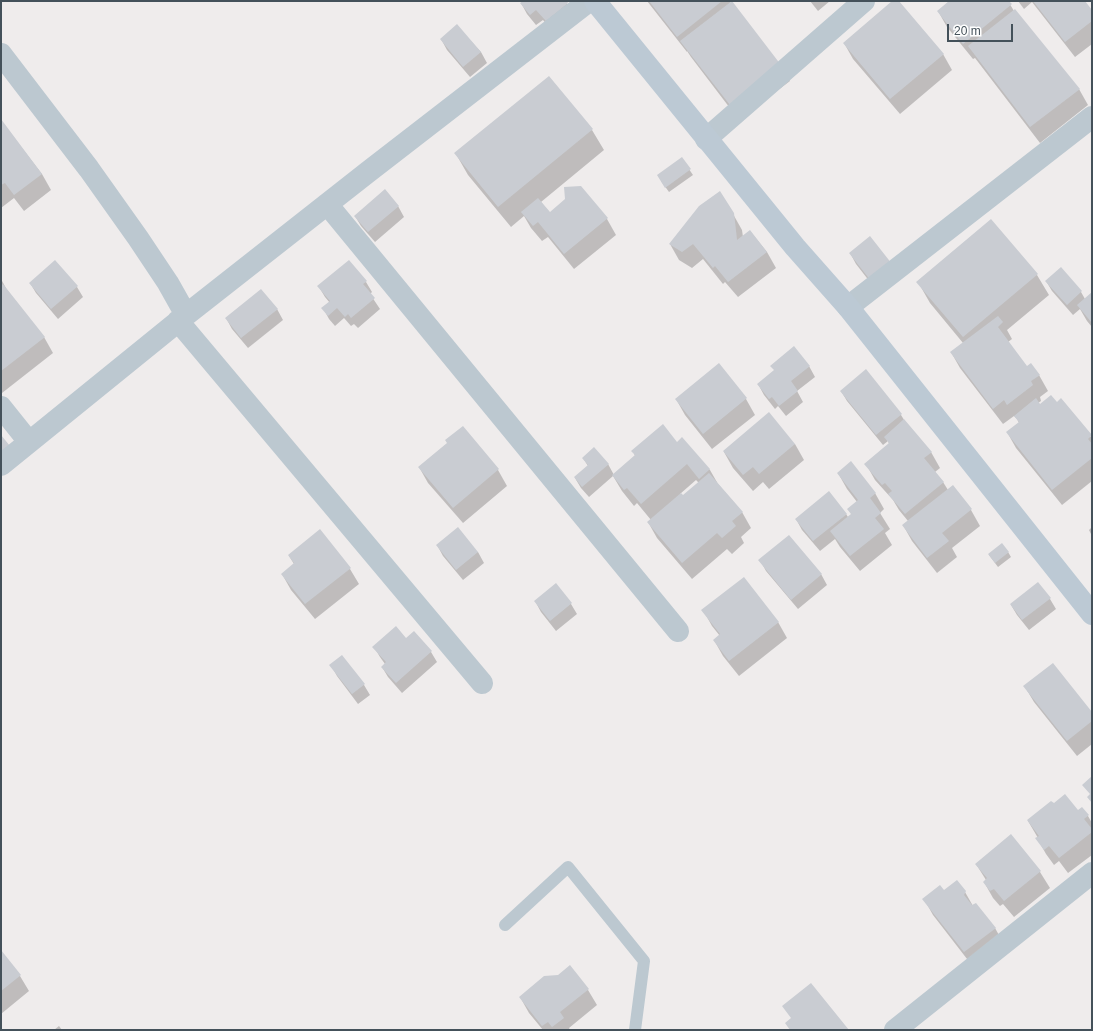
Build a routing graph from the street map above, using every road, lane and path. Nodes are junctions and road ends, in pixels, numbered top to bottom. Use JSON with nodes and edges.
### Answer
{"nodes":[{"id":1,"x":589,"y":1,"type":"edge"},
{"id":2,"x":595,"y":1,"type":"edge"},
{"id":3,"x":864,"y":1,"type":"edge"},
{"id":4,"x":1,"y":54,"type":"edge"},
{"id":5,"x":1092,"y":117,"type":"edge"},
{"id":6,"x":706,"y":138,"type":"junction"},
{"id":7,"x":327,"y":204,"type":"junction"},
{"id":8,"x":848,"y":308,"type":"junction"},
{"id":9,"x":182,"y":318,"type":"junction"},
{"id":10,"x":1,"y":407,"type":"edge"},
{"id":11,"x":29,"y":442,"type":"junction"},
{"id":12,"x":1,"y":465,"type":"edge"},
{"id":13,"x":1092,"y":614,"type":"edge"},
{"id":14,"x":678,"y":631,"type":"dead end"},
{"id":15,"x":482,"y":683,"type":"dead end"},
{"id":16,"x":1092,"y":873,"type":"edge"},
{"id":17,"x":505,"y":925,"type":"dead end"},
{"id":18,"x":635,"y":1030,"type":"edge"},
{"id":19,"x":895,"y":1030,"type":"edge"}],
"edges":[{"from":1,"to":7,"type":"street"},
{"from":2,"to":6,"type":"main road"},
{"from":3,"to":6,"type":"street"},
{"from":4,"to":9,"type":"street"},
{"from":5,"to":8,"type":"street"},
{"from":6,"to":8,"type":"main road"},
{"from":7,"to":9,"type":"street"},
{"from":7,"to":14,"type":"street"},
{"from":8,"to":13,"type":"main road"},
{"from":9,"to":11,"type":"street"},
{"from":9,"to":15,"type":"street"},
{"from":10,"to":11,"type":"street"},
{"from":11,"to":12,"type":"street"},
{"from":16,"to":19,"type":"street"},
{"from":17,"to":18,"type":"lane"}]}
